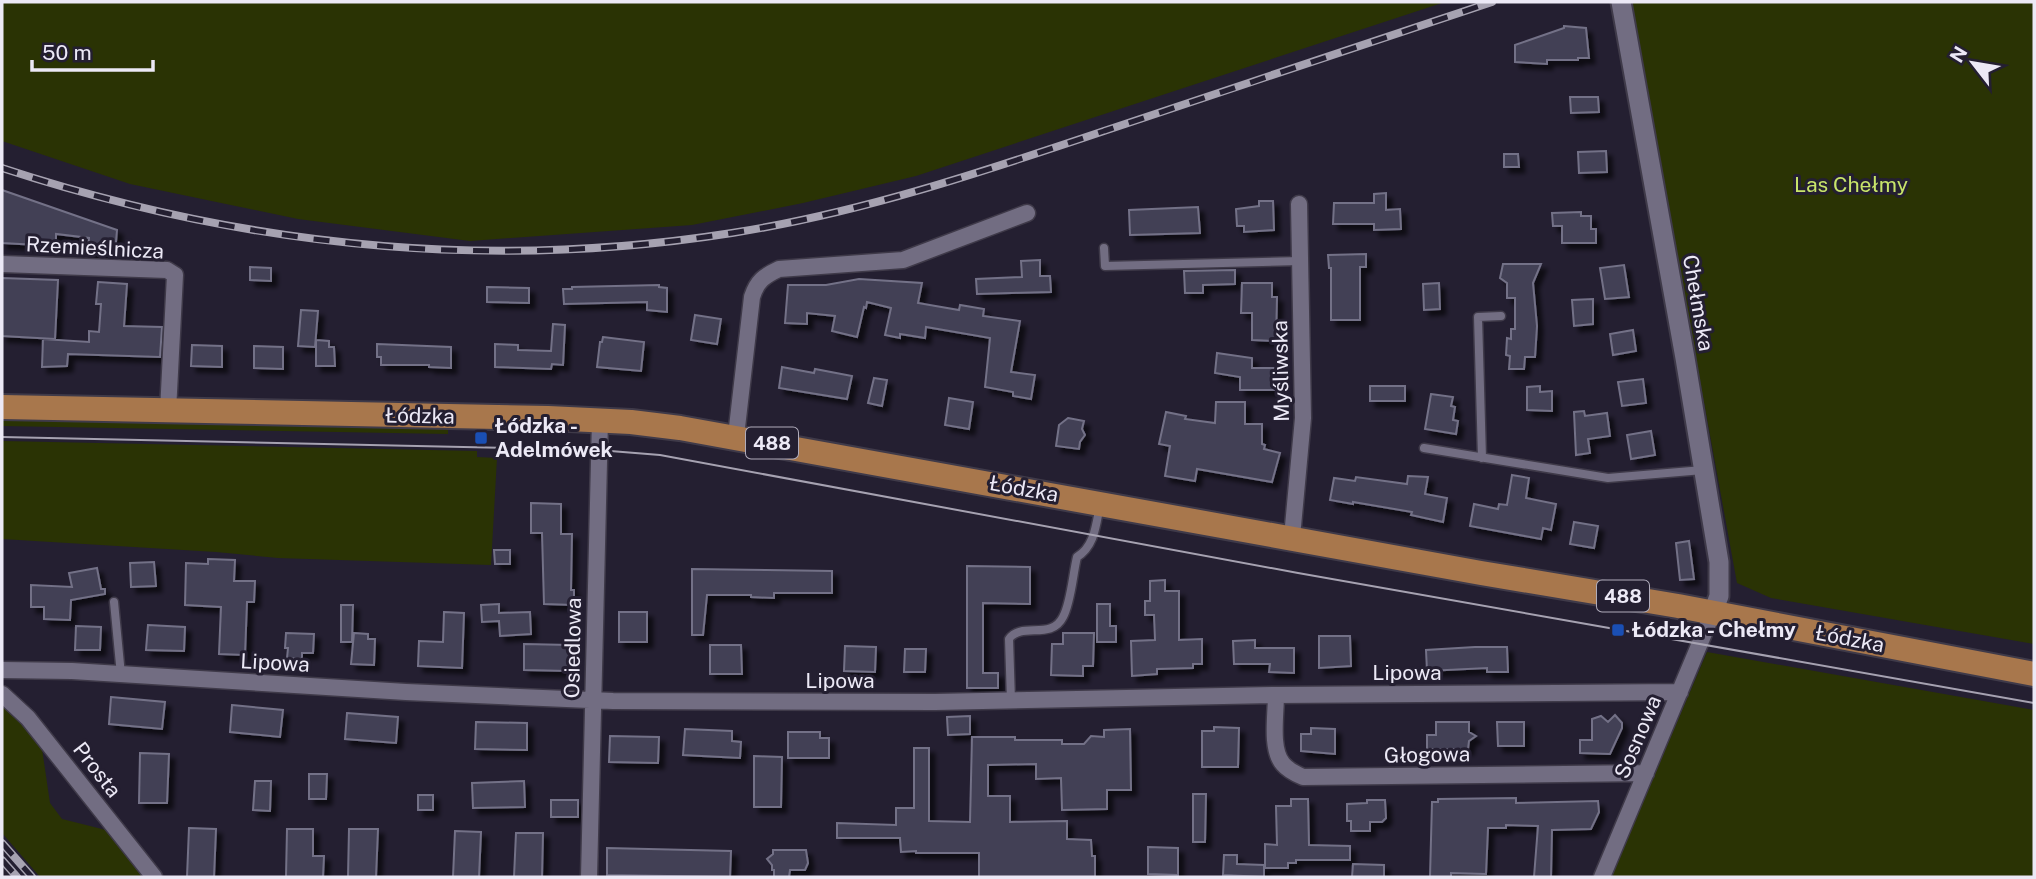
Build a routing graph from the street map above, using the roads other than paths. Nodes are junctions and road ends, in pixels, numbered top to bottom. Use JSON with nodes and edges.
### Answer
{"nodes":[{"id":1,"x":1621,"y":2,"type":"edge"},
{"id":2,"x":1299,"y":204,"type":"dead end"},
{"id":3,"x":1027,"y":213,"type":"dead end"},
{"id":4,"x":1104,"y":248,"type":"dead end"},
{"id":5,"x":1300,"y":261,"type":"junction"},
{"id":6,"x":2,"y":264,"type":"edge"},
{"id":7,"x":1501,"y":316,"type":"dead end"},
{"id":8,"x":2,"y":407,"type":"edge"},
{"id":9,"x":168,"y":411,"type":"junction"},
{"id":10,"x":600,"y":420,"type":"junction"},
{"id":11,"x":736,"y":436,"type":"junction"},
{"id":12,"x":1423,"y":448,"type":"dead end"},
{"id":13,"x":1482,"y":458,"type":"junction"},
{"id":14,"x":1703,"y":470,"type":"junction"},
{"id":15,"x":1101,"y":503,"type":"junction"},
{"id":16,"x":1292,"y":537,"type":"junction"},
{"id":17,"x":114,"y":602,"type":"dead end"},
{"id":18,"x":1713,"y":612,"type":"junction"},
{"id":19,"x":2,"y":670,"type":"edge"},
{"id":20,"x":2034,"y":674,"type":"edge"},
{"id":21,"x":121,"y":675,"type":"junction"},
{"id":22,"x":1680,"y":692,"type":"junction"},
{"id":23,"x":2,"y":694,"type":"edge"},
{"id":24,"x":1276,"y":695,"type":"junction"},
{"id":25,"x":593,"y":699,"type":"junction"},
{"id":26,"x":1012,"y":701,"type":"junction"},
{"id":27,"x":1646,"y":773,"type":"junction"},
{"id":28,"x":154,"y":877,"type":"edge"},
{"id":29,"x":589,"y":877,"type":"edge"},
{"id":30,"x":1602,"y":877,"type":"edge"}],
"edges":[{"from":1,"to":14,"type":"street","name":"Chełmska"},
{"from":2,"to":5,"type":"street","name":"Myśliwska"},
{"from":3,"to":11,"type":"street"},
{"from":4,"to":5,"type":"lane"},
{"from":5,"to":16,"type":"street","name":"Myśliwska"},
{"from":6,"to":9,"type":"street","name":"Rzemieślnicza"},
{"from":7,"to":13,"type":"lane"},
{"from":8,"to":9,"type":"main road","name":"Łódzka","number":"488"},
{"from":9,"to":10,"type":"main road","name":"Łódzka","number":"488"},
{"from":10,"to":11,"type":"main road","name":"Łódzka","number":"488"},
{"from":10,"to":25,"type":"street","name":"Osiedlowa"},
{"from":11,"to":15,"type":"main road","name":"Łódzka","number":"488"},
{"from":12,"to":13,"type":"lane"},
{"from":13,"to":14,"type":"lane"},
{"from":14,"to":18,"type":"street","name":"Chełmska"},
{"from":15,"to":16,"type":"main road","name":"Łódzka","number":"488"},
{"from":15,"to":26,"type":"lane"},
{"from":16,"to":18,"type":"main road","name":"Łódzka","number":"488"},
{"from":17,"to":21,"type":"lane"},
{"from":18,"to":20,"type":"main road","name":"Łódzka","number":"488"},
{"from":18,"to":22,"type":"street","name":"Sosnowa"},
{"from":19,"to":21,"type":"street","name":"Lipowa"},
{"from":21,"to":25,"type":"street","name":"Lipowa"},
{"from":22,"to":24,"type":"street","name":"Lipowa"},
{"from":22,"to":27,"type":"street","name":"Sosnowa"},
{"from":23,"to":28,"type":"street","name":"Prosta"},
{"from":24,"to":26,"type":"street","name":"Lipowa"},
{"from":24,"to":27,"type":"street","name":"Głogowa"},
{"from":25,"to":26,"type":"street","name":"Lipowa"},
{"from":25,"to":29,"type":"street","name":"Osiedlowa"},
{"from":27,"to":30,"type":"street","name":"Sosnowa"}]}
